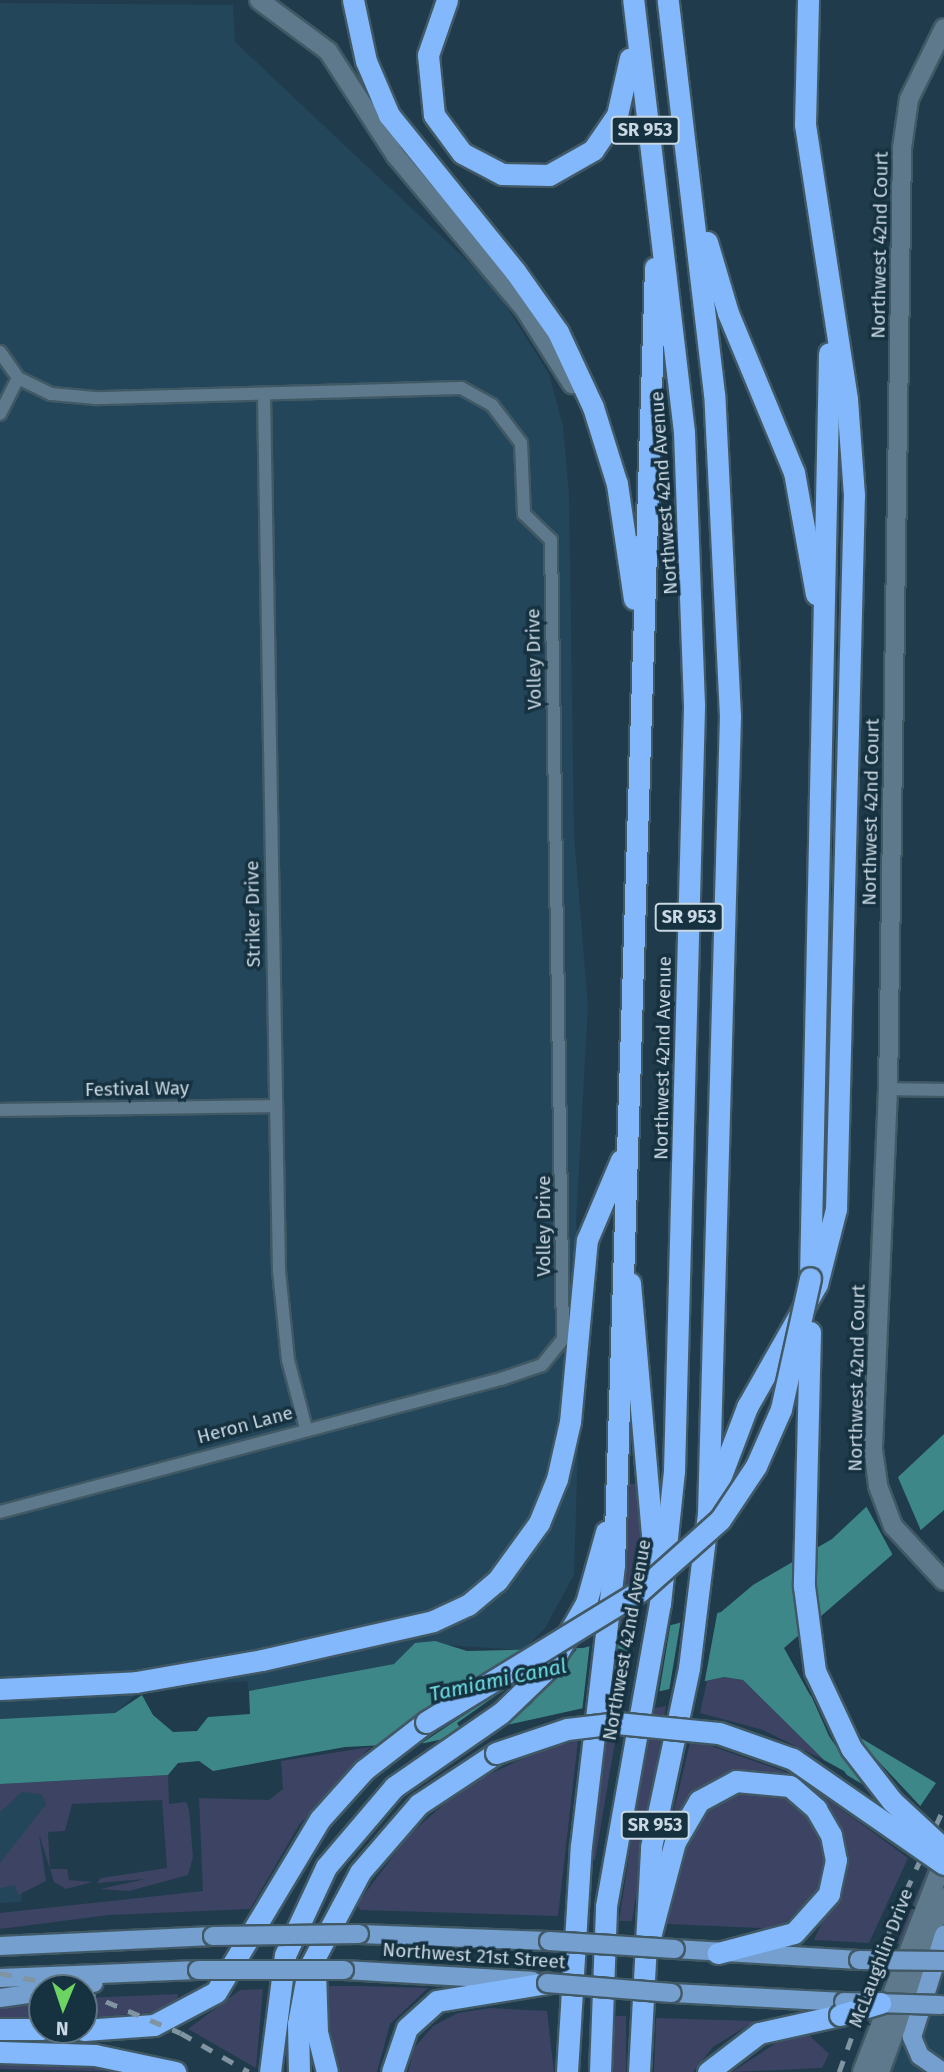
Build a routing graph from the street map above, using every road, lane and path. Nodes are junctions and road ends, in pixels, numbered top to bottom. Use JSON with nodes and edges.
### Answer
{"nodes":[{"id":1,"x":258,"y":0,"type":"edge"},
{"id":2,"x":353,"y":0,"type":"edge"},
{"id":3,"x":633,"y":0,"type":"edge"},
{"id":4,"x":668,"y":0,"type":"edge"},
{"id":5,"x":807,"y":5,"type":"edge"},
{"id":6,"x":442,"y":9,"type":"edge"},
{"id":7,"x":635,"y":28,"type":"junction"},
{"id":8,"x":944,"y":28,"type":"edge"},
{"id":9,"x":691,"y":180,"type":"junction"},
{"id":10,"x":656,"y":231,"type":"junction"},
{"id":11,"x":827,"y":292,"type":"junction"},
{"id":12,"x":0,"y":352,"type":"edge"},
{"id":13,"x":18,"y":378,"type":"junction"},
{"id":14,"x":264,"y":395,"type":"junction"},
{"id":15,"x":0,"y":414,"type":"edge"},
{"id":16,"x":617,"y":484,"type":"junction"},
{"id":17,"x":822,"y":673,"type":"junction"},
{"id":18,"x":637,"y":720,"type":"junction"},
{"id":19,"x":888,"y":1089,"type":"junction"},
{"id":20,"x":944,"y":1090,"type":"edge"},
{"id":21,"x":275,"y":1106,"type":"junction"},
{"id":22,"x":0,"y":1110,"type":"edge"},
{"id":23,"x":626,"y":1148,"type":"junction"},
{"id":24,"x":623,"y":1251,"type":"junction"},
{"id":25,"x":810,"y":1278,"type":"junction"},
{"id":26,"x":501,"y":1379,"type":"joint"},
{"id":27,"x":306,"y":1429,"type":"junction"},
{"id":28,"x":615,"y":1492,"type":"junction"},
{"id":29,"x":0,"y":1512,"type":"edge"},
{"id":30,"x":708,"y":1513,"type":"junction"},
{"id":31,"x":944,"y":1581,"type":"edge"},
{"id":32,"x":660,"y":1604,"type":"junction"},
{"id":33,"x":0,"y":1689,"type":"edge"},
{"id":34,"x":944,"y":1849,"type":"edge"},
{"id":35,"x":944,"y":1862,"type":"edge"},
{"id":36,"x":944,"y":1897,"type":"edge"},
{"id":37,"x":944,"y":1935,"type":"edge"},
{"id":38,"x":0,"y":1946,"type":"edge"},
{"id":39,"x":643,"y":1952,"type":"junction"},
{"id":40,"x":315,"y":1953,"type":"junction"},
{"id":41,"x":718,"y":1953,"type":"junction"},
{"id":42,"x":944,"y":1961,"type":"edge"},
{"id":43,"x":159,"y":1971,"type":"junction"},
{"id":44,"x":0,"y":1978,"type":"edge"},
{"id":45,"x":98,"y":1982,"type":"edge"},
{"id":46,"x":547,"y":1983,"type":"junction"},
{"id":47,"x":28,"y":1994,"type":"edge"},
{"id":48,"x":0,"y":1998,"type":"edge"},
{"id":49,"x":880,"y":2003,"type":"joint"},
{"id":50,"x":943,"y":2005,"type":"edge"},
{"id":51,"x":842,"y":2008,"type":"junction"},
{"id":52,"x":0,"y":2029,"type":"edge"},
{"id":53,"x":28,"y":2029,"type":"edge"},
{"id":54,"x":98,"y":2029,"type":"edge"},
{"id":55,"x":0,"y":2052,"type":"edge"},
{"id":56,"x":175,"y":2072,"type":"edge"},
{"id":57,"x":270,"y":2072,"type":"edge"},
{"id":58,"x":299,"y":2072,"type":"edge"},
{"id":59,"x":327,"y":2072,"type":"edge"},
{"id":60,"x":393,"y":2072,"type":"edge"},
{"id":61,"x":567,"y":2072,"type":"edge"},
{"id":62,"x":600,"y":2072,"type":"edge"},
{"id":63,"x":639,"y":2072,"type":"edge"},
{"id":64,"x":708,"y":2072,"type":"edge"},
{"id":65,"x":862,"y":2072,"type":"edge"},
{"id":66,"x":880,"y":2072,"type":"edge"},
{"id":67,"x":943,"y":2072,"type":"edge"}],
"edges":[{"from":1,"to":16,"type":"street"},
{"from":2,"to":16,"type":"highway"},
{"from":3,"to":7,"type":"highway","name":"Northwest 42nd Avenue","number":"SR 953"},
{"from":4,"to":9,"type":"highway","number":"SR 953"},
{"from":5,"to":11,"type":"highway"},
{"from":6,"to":7,"type":"highway"},
{"from":7,"to":10,"type":"highway","name":"Northwest 42nd Avenue","number":"SR 953"},
{"from":8,"to":19,"type":"street","name":"Northwest 42nd Court"},
{"from":9,"to":17,"type":"highway"},
{"from":9,"to":30,"type":"highway","number":"SR 953"},
{"from":10,"to":18,"type":"highway"},
{"from":10,"to":32,"type":"highway","name":"Northwest 42nd Avenue","number":"SR 953"},
{"from":11,"to":17,"type":"highway"},
{"from":11,"to":30,"type":"highway"},
{"from":12,"to":13,"type":"street"},
{"from":13,"to":14,"type":"street","name":"Volley Drive"},
{"from":13,"to":15,"type":"street"},
{"from":14,"to":21,"type":"street","name":"Striker Drive"},
{"from":14,"to":26,"type":"street","name":"Volley Drive"},
{"from":16,"to":18,"type":"highway"},
{"from":17,"to":25,"type":"highway"},
{"from":18,"to":23,"type":"highway"},
{"from":19,"to":20,"type":"street"},
{"from":19,"to":31,"type":"street","name":"Northwest 42nd Court"},
{"from":21,"to":22,"type":"street","name":"Festival Way"},
{"from":21,"to":27,"type":"street","name":"Striker Drive"},
{"from":23,"to":24,"type":"highway"},
{"from":23,"to":33,"type":"highway"},
{"from":24,"to":28,"type":"highway"},
{"from":24,"to":32,"type":"highway"},
{"from":25,"to":34,"type":"highway","bridge":true},
{"from":25,"to":54,"type":"highway","bridge":true},
{"from":26,"to":27,"type":"street","name":"Heron Lane"},
{"from":27,"to":29,"type":"street","name":"Heron Lane"},
{"from":28,"to":57,"type":"highway"},
{"from":28,"to":61,"type":"highway"},
{"from":30,"to":39,"type":"highway","number":"SR 953"},
{"from":32,"to":62,"type":"highway","name":"Northwest 42nd Avenue","number":"SR 953"},
{"from":35,"to":40,"type":"highway","bridge":true},
{"from":35,"to":65,"type":"street","name":"McLaughlin Drive"},
{"from":36,"to":66,"type":"street","name":"McLaughlin Drive"},
{"from":37,"to":67,"type":"main road"},
{"from":38,"to":41,"type":"main road","name":"Northwest 21st Street","bridge":true},
{"from":39,"to":41,"type":"highway"},
{"from":39,"to":63,"type":"highway","number":"SR 953"},
{"from":40,"to":58,"type":"highway"},
{"from":40,"to":59,"type":"highway"},
{"from":41,"to":42,"type":"main road","name":"Northwest 21st Street","bridge":true},
{"from":43,"to":44,"type":"main road","name":"Northwest 21st Street"},
{"from":43,"to":45,"type":"main road"},
{"from":43,"to":46,"type":"main road","name":"Northwest 21st Street","bridge":true},
{"from":46,"to":51,"type":"main road","name":"Northwest 21st Street","bridge":true},
{"from":46,"to":60,"type":"highway"},
{"from":47,"to":48,"type":"main road"},
{"from":49,"to":50,"type":"main road","bridge":true},
{"from":49,"to":51,"type":"highway","bridge":true},
{"from":51,"to":64,"type":"highway"},
{"from":52,"to":53,"type":"highway"},
{"from":55,"to":56,"type":"highway"}]}
